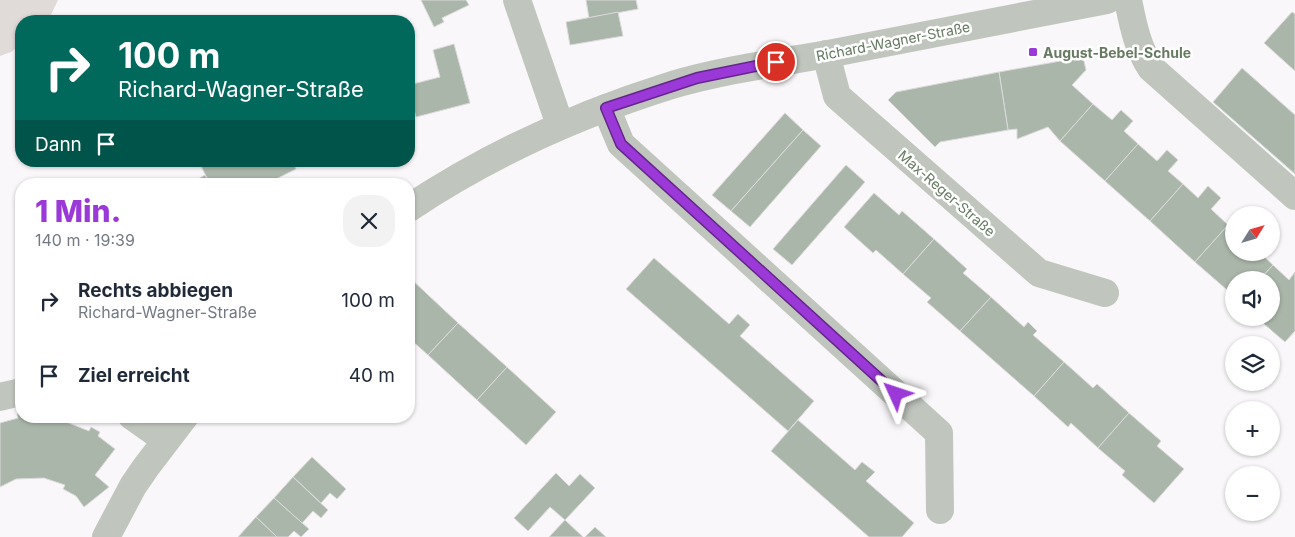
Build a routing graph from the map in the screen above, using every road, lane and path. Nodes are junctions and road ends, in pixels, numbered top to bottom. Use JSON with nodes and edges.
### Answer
{"nodes":[{"id":1,"x":516,"y":0,"type":"edge"},
{"id":2,"x":1107,"y":0,"type":"edge"},
{"id":3,"x":1128,"y":0,"type":"edge"},
{"id":4,"x":826,"y":54,"type":"junction"},
{"id":5,"x":606,"y":108,"type":"junction"},
{"id":6,"x":560,"y":125,"type":"junction"},
{"id":7,"x":1295,"y":196,"type":"edge"},
{"id":8,"x":415,"y":204,"type":"edge"},
{"id":9,"x":1105,"y":293,"type":"dead end"},
{"id":10,"x":15,"y":393,"type":"edge"},
{"id":11,"x":0,"y":397,"type":"edge"},
{"id":12,"x":142,"y":423,"type":"edge"},
{"id":13,"x":179,"y":423,"type":"edge"},
{"id":14,"x":166,"y":440,"type":"junction"},
{"id":15,"x":940,"y":510,"type":"dead end"},
{"id":16,"x":106,"y":537,"type":"edge"}],
"edges":[{"from":1,"to":6,"type":"street"},
{"from":2,"to":4,"type":"street","name":"Richard-Wagner-Straße"},
{"from":3,"to":7,"type":"street"},
{"from":4,"to":5,"type":"street","name":"Richard-Wagner-Straße"},
{"from":4,"to":9,"type":"street","name":"Max-Reger-Straße"},
{"from":5,"to":6,"type":"street","name":"Richard-Wagner-Straße"},
{"from":5,"to":15,"type":"street"},
{"from":6,"to":8,"type":"street","name":"Richard-Wagner-Straße"},
{"from":10,"to":11,"type":"street"},
{"from":12,"to":14,"type":"street"},
{"from":13,"to":14,"type":"street"},
{"from":14,"to":16,"type":"street"}]}
